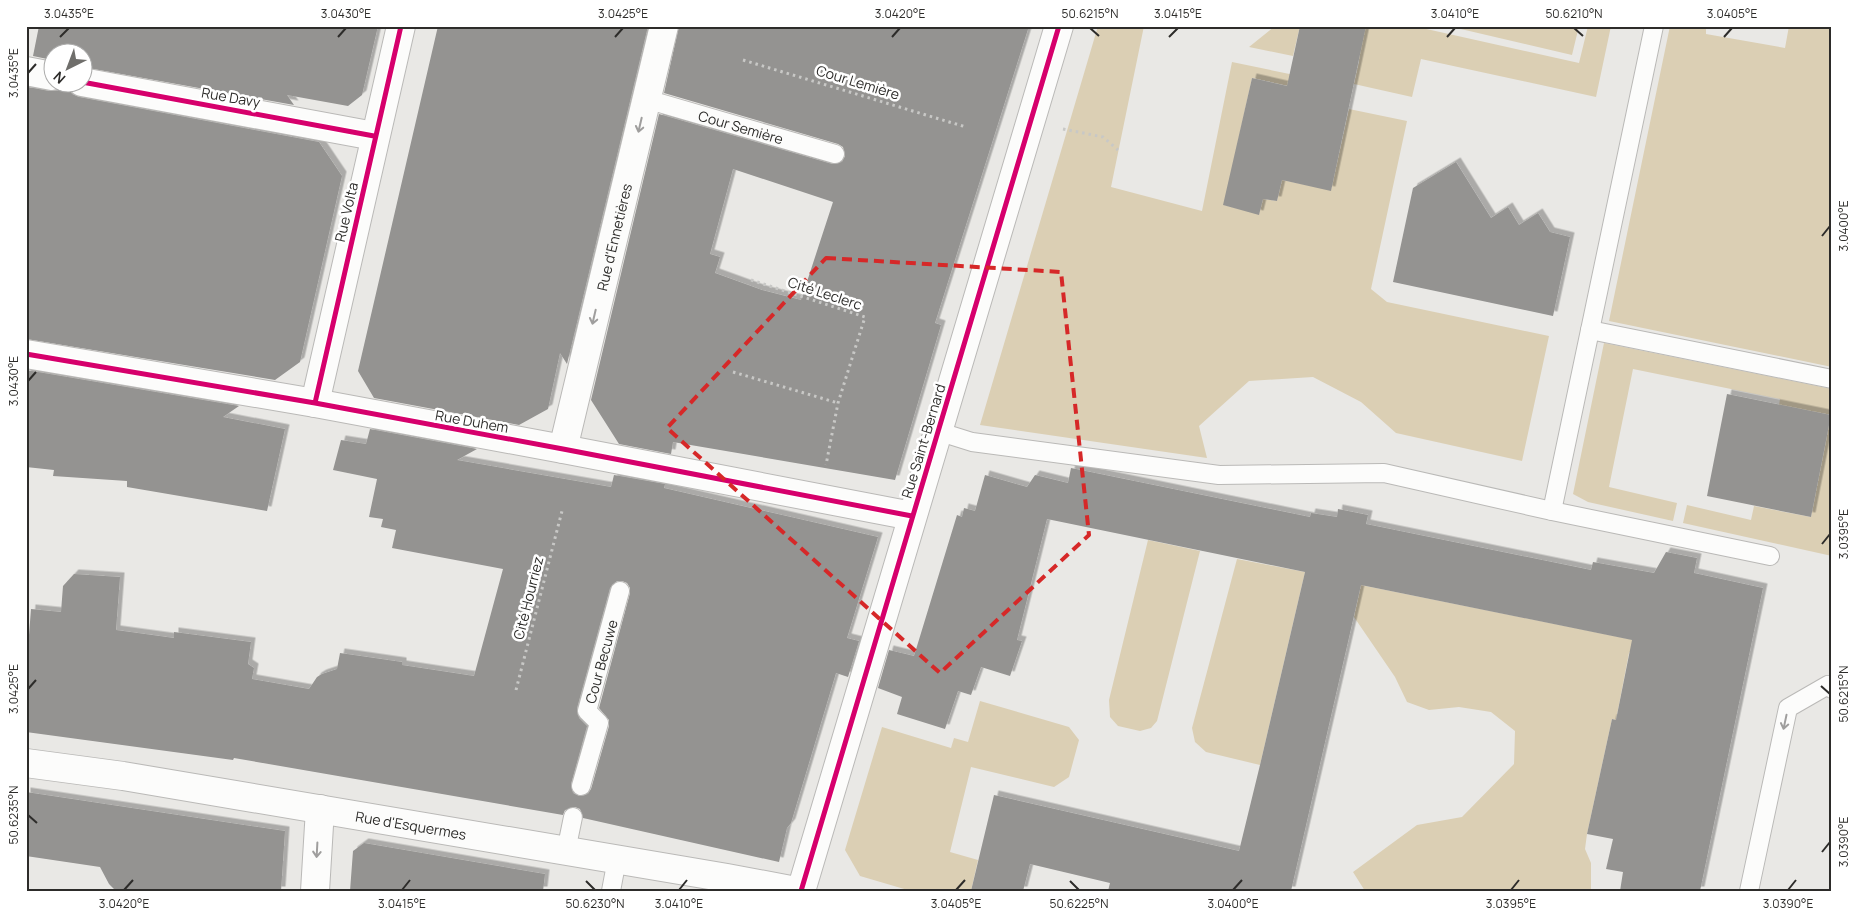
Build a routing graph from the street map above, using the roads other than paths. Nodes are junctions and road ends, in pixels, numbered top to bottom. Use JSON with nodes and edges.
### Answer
{"nodes":[{"id":1,"x":400,"y":26,"type":"edge"},
{"id":2,"x":664,"y":26,"type":"edge"},
{"id":3,"x":1059,"y":26,"type":"edge"},
{"id":4,"x":1654,"y":26,"type":"edge"},
{"id":5,"x":26,"y":71,"type":"edge"},
{"id":6,"x":42,"y":74,"type":"edge"},
{"id":7,"x":92,"y":84,"type":"edge"},
{"id":8,"x":646,"y":99,"type":"junction"},
{"id":9,"x":374,"y":136,"type":"junction"},
{"id":10,"x":835,"y":154,"type":"dead end"},
{"id":11,"x":1590,"y":330,"type":"junction"},
{"id":12,"x":26,"y":354,"type":"edge"},
{"id":13,"x":1832,"y":379,"type":"edge"},
{"id":14,"x":315,"y":404,"type":"junction"},
{"id":15,"x":937,"y":431,"type":"junction"},
{"id":16,"x":563,"y":449,"type":"junction"},
{"id":17,"x":1552,"y":511,"type":"junction"},
{"id":18,"x":912,"y":516,"type":"junction"},
{"id":19,"x":1770,"y":556,"type":"dead end"},
{"id":20,"x":620,"y":591,"type":"dead end"},
{"id":21,"x":1832,"y":689,"type":"edge"},
{"id":22,"x":26,"y":764,"type":"edge"},
{"id":23,"x":581,"y":786,"type":"dead end"},
{"id":24,"x":320,"y":809,"type":"junction"},
{"id":25,"x":573,"y":817,"type":"dead end"},
{"id":26,"x":566,"y":851,"type":"junction"},
{"id":27,"x":617,"y":859,"type":"junction"},
{"id":28,"x":315,"y":891,"type":"edge"},
{"id":29,"x":610,"y":891,"type":"edge"},
{"id":30,"x":796,"y":891,"type":"edge"},
{"id":31,"x":801,"y":891,"type":"edge"},
{"id":32,"x":1749,"y":891,"type":"edge"}],
"edges":[{"from":1,"to":9,"type":"street","name":"Rue Volta"},
{"from":2,"to":8,"type":"street","name":"Rue d'Ennetières"},
{"from":3,"to":15,"type":"street","name":"Rue Saint-Bernard"},
{"from":4,"to":11,"type":"lane"},
{"from":5,"to":6,"type":"street"},
{"from":7,"to":9,"type":"street","name":"Rue Davy"},
{"from":8,"to":10,"type":"lane","name":"Cour Semière"},
{"from":8,"to":16,"type":"street","name":"Rue d'Ennetières","one_way":true},
{"from":9,"to":14,"type":"street","name":"Rue Volta"},
{"from":11,"to":13,"type":"lane"},
{"from":11,"to":17,"type":"lane"},
{"from":12,"to":14,"type":"street","name":"Rue Duhem"},
{"from":14,"to":16,"type":"street","name":"Rue Duhem"},
{"from":15,"to":17,"type":"lane"},
{"from":15,"to":18,"type":"street","name":"Rue Saint-Bernard"},
{"from":16,"to":18,"type":"street","name":"Rue Duhem"},
{"from":17,"to":19,"type":"lane"},
{"from":18,"to":31,"type":"street","name":"Rue Saint-Bernard"},
{"from":20,"to":23,"type":"lane","name":"Cour Becuwe"},
{"from":21,"to":32,"type":"lane","one_way":true},
{"from":22,"to":24,"type":"street","name":"Rue d'Esquermes"},
{"from":24,"to":26,"type":"street","name":"Rue d'Esquermes"},
{"from":24,"to":28,"type":"street","one_way":true},
{"from":25,"to":26,"type":"lane"},
{"from":26,"to":27,"type":"street","name":"Rue d'Esquermes"},
{"from":27,"to":29,"type":"lane"},
{"from":27,"to":30,"type":"street","name":"Rue d'Esquermes"}]}
